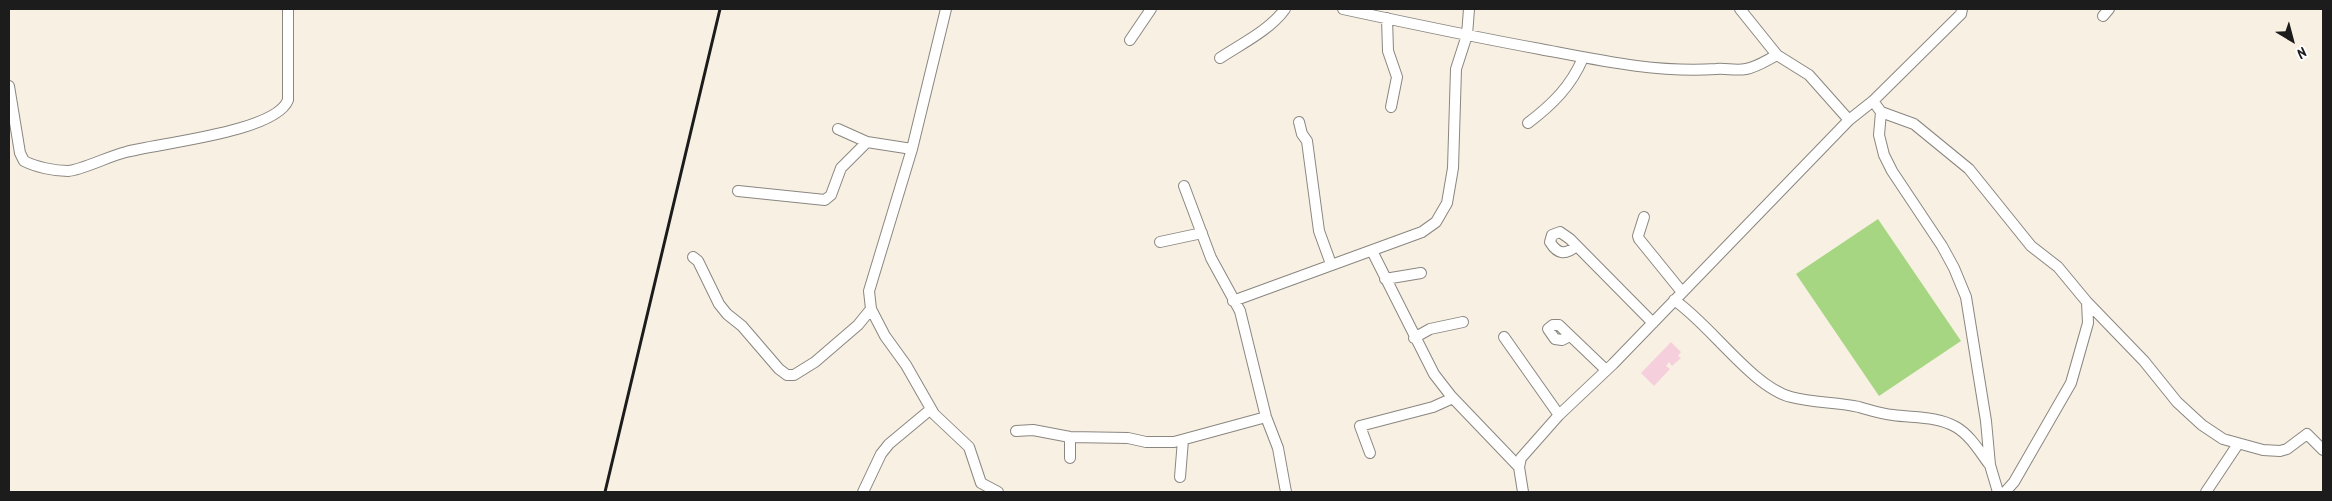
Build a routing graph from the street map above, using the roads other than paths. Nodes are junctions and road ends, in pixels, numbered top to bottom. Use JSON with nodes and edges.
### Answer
{"nodes":[{"id":1,"x":288,"y":9,"type":"edge"},
{"id":2,"x":946,"y":9,"type":"edge"},
{"id":3,"x":1151,"y":9,"type":"edge"},
{"id":4,"x":1285,"y":9,"type":"edge"},
{"id":5,"x":1343,"y":9,"type":"edge"},
{"id":6,"x":1469,"y":9,"type":"edge"},
{"id":7,"x":1740,"y":9,"type":"edge"},
{"id":8,"x":1971,"y":9,"type":"edge"},
{"id":9,"x":1961,"y":11,"type":"edge"},
{"id":10,"x":1387,"y":18,"type":"junction"},
{"id":11,"x":1467,"y":34,"type":"junction"},
{"id":12,"x":1130,"y":40,"type":"dead end"},
{"id":13,"x":1777,"y":54,"type":"junction"},
{"id":14,"x":1220,"y":58,"type":"dead end"},
{"id":15,"x":1583,"y":58,"type":"junction"},
{"id":16,"x":9,"y":86,"type":"edge"},
{"id":17,"x":1873,"y":101,"type":"junction"},
{"id":18,"x":1391,"y":108,"type":"dead end"},
{"id":19,"x":1881,"y":112,"type":"junction"},
{"id":20,"x":1849,"y":120,"type":"junction"},
{"id":21,"x":1299,"y":122,"type":"dead end"},
{"id":22,"x":1528,"y":123,"type":"dead end"},
{"id":23,"x":838,"y":129,"type":"dead end"},
{"id":24,"x":867,"y":142,"type":"junction"},
{"id":25,"x":912,"y":149,"type":"junction"},
{"id":26,"x":1184,"y":186,"type":"dead end"},
{"id":27,"x":738,"y":191,"type":"dead end"},
{"id":28,"x":1644,"y":217,"type":"dead end"},
{"id":29,"x":1202,"y":233,"type":"junction"},
{"id":30,"x":1160,"y":242,"type":"dead end"},
{"id":31,"x":1576,"y":246,"type":"dead end"},
{"id":32,"x":1372,"y":250,"type":"junction"},
{"id":33,"x":693,"y":257,"type":"dead end"},
{"id":34,"x":1331,"y":264,"type":"junction"},
{"id":35,"x":1421,"y":273,"type":"dead end"},
{"id":36,"x":1385,"y":279,"type":"junction"},
{"id":37,"x":1682,"y":292,"type":"junction"},
{"id":38,"x":1233,"y":300,"type":"junction"},
{"id":39,"x":1674,"y":300,"type":"junction"},
{"id":40,"x":2086,"y":302,"type":"junction"},
{"id":41,"x":871,"y":308,"type":"junction"},
{"id":42,"x":1463,"y":322,"type":"dead end"},
{"id":43,"x":1653,"y":323,"type":"junction"},
{"id":44,"x":1570,"y":336,"type":"dead end"},
{"id":45,"x":1504,"y":337,"type":"dead end"},
{"id":46,"x":1414,"y":338,"type":"junction"},
{"id":47,"x":1606,"y":370,"type":"junction"},
{"id":48,"x":1453,"y":398,"type":"junction"},
{"id":49,"x":931,"y":409,"type":"junction"},
{"id":50,"x":1558,"y":415,"type":"junction"},
{"id":51,"x":1266,"y":417,"type":"junction"},
{"id":52,"x":1016,"y":431,"type":"dead end"},
{"id":53,"x":1070,"y":437,"type":"junction"},
{"id":54,"x":1183,"y":440,"type":"junction"},
{"id":55,"x":2238,"y":444,"type":"junction"},
{"id":56,"x":2323,"y":450,"type":"edge"},
{"id":57,"x":1370,"y":453,"type":"dead end"},
{"id":58,"x":1070,"y":458,"type":"dead end"},
{"id":59,"x":1990,"y":465,"type":"junction"},
{"id":60,"x":1519,"y":467,"type":"junction"},
{"id":61,"x":1180,"y":477,"type":"dead end"},
{"id":62,"x":863,"y":492,"type":"edge"},
{"id":63,"x":998,"y":492,"type":"edge"},
{"id":64,"x":1286,"y":492,"type":"edge"},
{"id":65,"x":1522,"y":492,"type":"edge"},
{"id":66,"x":1998,"y":492,"type":"edge"},
{"id":67,"x":2005,"y":492,"type":"edge"},
{"id":68,"x":2206,"y":492,"type":"edge"}],
"edges":[{"from":1,"to":16,"type":"street"},
{"from":2,"to":25,"type":"street"},
{"from":3,"to":12,"type":"street"},
{"from":4,"to":14,"type":"street"},
{"from":5,"to":10,"type":"street"},
{"from":6,"to":11,"type":"street"},
{"from":7,"to":13,"type":"street"},
{"from":8,"to":9,"type":"street"},
{"from":9,"to":17,"type":"street"},
{"from":10,"to":11,"type":"street"},
{"from":10,"to":18,"type":"street"},
{"from":11,"to":15,"type":"street"},
{"from":11,"to":32,"type":"street"},
{"from":13,"to":15,"type":"street"},
{"from":13,"to":20,"type":"street"},
{"from":15,"to":22,"type":"street"},
{"from":17,"to":19,"type":"street"},
{"from":17,"to":20,"type":"street"},
{"from":19,"to":40,"type":"street"},
{"from":19,"to":59,"type":"street"},
{"from":20,"to":37,"type":"street"},
{"from":21,"to":34,"type":"street"},
{"from":23,"to":24,"type":"street"},
{"from":24,"to":25,"type":"street"},
{"from":24,"to":27,"type":"street"},
{"from":25,"to":41,"type":"street"},
{"from":26,"to":29,"type":"street"},
{"from":28,"to":37,"type":"street"},
{"from":29,"to":30,"type":"street"},
{"from":29,"to":38,"type":"street"},
{"from":31,"to":43,"type":"street"},
{"from":32,"to":34,"type":"street"},
{"from":32,"to":36,"type":"street"},
{"from":33,"to":41,"type":"street"},
{"from":34,"to":38,"type":"street"},
{"from":35,"to":36,"type":"street"},
{"from":36,"to":46,"type":"street"},
{"from":37,"to":39,"type":"street"},
{"from":38,"to":51,"type":"street"},
{"from":39,"to":43,"type":"street"},
{"from":39,"to":59,"type":"street"},
{"from":40,"to":55,"type":"street"},
{"from":40,"to":67,"type":"street"},
{"from":41,"to":49,"type":"street"},
{"from":42,"to":46,"type":"street"},
{"from":43,"to":47,"type":"street"},
{"from":44,"to":47,"type":"street"},
{"from":45,"to":50,"type":"street"},
{"from":46,"to":48,"type":"street"},
{"from":47,"to":50,"type":"street"},
{"from":48,"to":57,"type":"street"},
{"from":48,"to":60,"type":"street"},
{"from":49,"to":62,"type":"street"},
{"from":49,"to":63,"type":"street"},
{"from":50,"to":60,"type":"street"},
{"from":51,"to":54,"type":"street"},
{"from":51,"to":64,"type":"street"},
{"from":52,"to":53,"type":"street"},
{"from":53,"to":54,"type":"street"},
{"from":53,"to":58,"type":"street"},
{"from":54,"to":61,"type":"street"},
{"from":55,"to":56,"type":"street"},
{"from":55,"to":68,"type":"street"},
{"from":59,"to":66,"type":"street"},
{"from":60,"to":65,"type":"street"}]}
